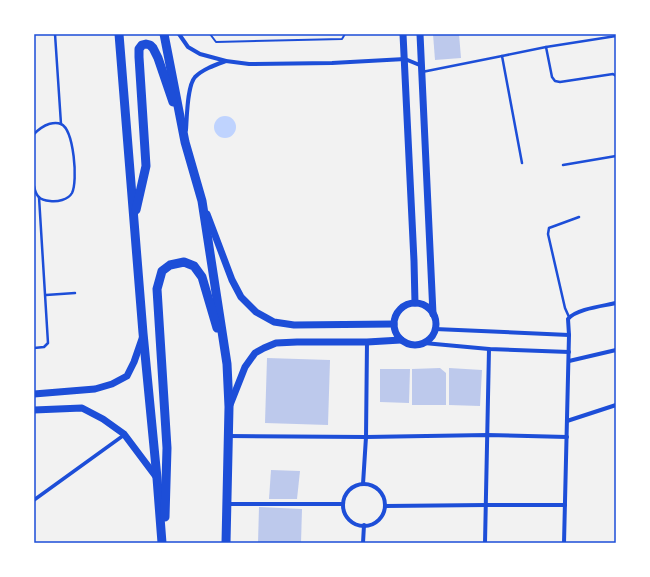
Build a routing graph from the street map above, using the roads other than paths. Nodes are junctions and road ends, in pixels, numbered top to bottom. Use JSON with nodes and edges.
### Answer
{"nodes":[{"id":1,"x":55,"y":34,"type":"edge"},
{"id":2,"x":119,"y":34,"type":"edge"},
{"id":3,"x":164,"y":34,"type":"edge"},
{"id":4,"x":179,"y":34,"type":"edge"},
{"id":5,"x":403,"y":34,"type":"edge"},
{"id":6,"x":420,"y":34,"type":"edge"},
{"id":7,"x":616,"y":36,"type":"edge"},
{"id":8,"x":546,"y":47,"type":"junction"},
{"id":9,"x":502,"y":56,"type":"junction"},
{"id":10,"x":405,"y":59,"type":"junction"},
{"id":11,"x":226,"y":61,"type":"junction"},
{"id":12,"x":422,"y":69,"type":"junction"},
{"id":13,"x":616,"y":76,"type":"edge"},
{"id":14,"x":61,"y":124,"type":"junction"},
{"id":15,"x":181,"y":124,"type":"junction"},
{"id":16,"x":34,"y":134,"type":"edge"},
{"id":17,"x":185,"y":142,"type":"junction"},
{"id":18,"x":616,"y":156,"type":"edge"},
{"id":19,"x":522,"y":162,"type":"dead end"},
{"id":20,"x":563,"y":165,"type":"dead end"},
{"id":21,"x":34,"y":186,"type":"edge"},
{"id":22,"x":35,"y":195,"type":"edge"},
{"id":23,"x":39,"y":197,"type":"junction"},
{"id":24,"x":202,"y":201,"type":"junction"},
{"id":25,"x":579,"y":217,"type":"dead end"},
{"id":26,"x":134,"y":220,"type":"junction"},
{"id":27,"x":76,"y":293,"type":"dead end"},
{"id":28,"x":46,"y":295,"type":"junction"},
{"id":29,"x":415,"y":303,"type":"junction"},
{"id":30,"x":616,"y":303,"type":"edge"},
{"id":31,"x":433,"y":314,"type":"junction"},
{"id":32,"x":569,"y":317,"type":"junction"},
{"id":33,"x":394,"y":324,"type":"junction"},
{"id":34,"x":435,"y":329,"type":"junction"},
{"id":35,"x":143,"y":334,"type":"junction"},
{"id":36,"x":569,"y":335,"type":"junction"},
{"id":37,"x":401,"y":340,"type":"junction"},
{"id":38,"x":367,"y":342,"type":"junction"},
{"id":39,"x":424,"y":343,"type":"junction"},
{"id":40,"x":34,"y":348,"type":"edge"},
{"id":41,"x":489,"y":349,"type":"junction"},
{"id":42,"x":616,"y":350,"type":"edge"},
{"id":43,"x":569,"y":352,"type":"junction"},
{"id":44,"x":569,"y":361,"type":"junction"},
{"id":45,"x":227,"y":364,"type":"junction"},
{"id":46,"x":34,"y":394,"type":"edge"},
{"id":47,"x":616,"y":405,"type":"edge"},
{"id":48,"x":229,"y":407,"type":"junction"},
{"id":49,"x":34,"y":410,"type":"edge"},
{"id":50,"x":567,"y":421,"type":"junction"},
{"id":51,"x":124,"y":434,"type":"junction"},
{"id":52,"x":487,"y":435,"type":"junction"},
{"id":53,"x":228,"y":436,"type":"junction"},
{"id":54,"x":366,"y":437,"type":"junction"},
{"id":55,"x":567,"y":437,"type":"junction"},
{"id":56,"x":157,"y":478,"type":"junction"},
{"id":57,"x":363,"y":484,"type":"junction"},
{"id":58,"x":34,"y":500,"type":"edge"},
{"id":59,"x":226,"y":504,"type":"junction"},
{"id":60,"x":343,"y":504,"type":"junction"},
{"id":61,"x":486,"y":505,"type":"junction"},
{"id":62,"x":565,"y":505,"type":"junction"},
{"id":63,"x":385,"y":506,"type":"junction"},
{"id":64,"x":364,"y":525,"type":"junction"},
{"id":65,"x":163,"y":543,"type":"edge"},
{"id":66,"x":226,"y":543,"type":"edge"},
{"id":67,"x":363,"y":543,"type":"edge"},
{"id":68,"x":485,"y":543,"type":"edge"},
{"id":69,"x":564,"y":543,"type":"edge"}],
"edges":[{"from":1,"to":14,"type":"lane"},
{"from":2,"to":26,"type":"highway"},
{"from":3,"to":15,"type":"highway"},
{"from":4,"to":11,"type":"street"},
{"from":5,"to":10,"type":"street"},
{"from":6,"to":12,"type":"street"},
{"from":7,"to":8,"type":"lane"},
{"from":8,"to":9,"type":"lane"},
{"from":8,"to":13,"type":"lane"},
{"from":9,"to":12,"type":"lane"},
{"from":9,"to":19,"type":"lane"},
{"from":10,"to":11,"type":"street"},
{"from":10,"to":12,"type":"street"},
{"from":10,"to":29,"type":"street"},
{"from":11,"to":17,"type":"street"},
{"from":12,"to":31,"type":"street"},
{"from":14,"to":16,"type":"lane"},
{"from":14,"to":23,"type":"lane"},
{"from":15,"to":17,"type":"highway"},
{"from":15,"to":26,"type":"highway"},
{"from":17,"to":24,"type":"highway"},
{"from":18,"to":20,"type":"lane"},
{"from":21,"to":22,"type":"lane"},
{"from":22,"to":23,"type":"lane"},
{"from":23,"to":28,"type":"lane"},
{"from":24,"to":33,"type":"street"},
{"from":24,"to":45,"type":"highway"},
{"from":25,"to":32,"type":"lane"},
{"from":26,"to":35,"type":"highway"},
{"from":27,"to":28,"type":"lane"},
{"from":28,"to":40,"type":"lane"},
{"from":29,"to":31,"type":"street"},
{"from":29,"to":33,"type":"street"},
{"from":30,"to":32,"type":"street"},
{"from":31,"to":34,"type":"street"},
{"from":32,"to":36,"type":"street"},
{"from":33,"to":37,"type":"street"},
{"from":34,"to":36,"type":"street"},
{"from":34,"to":39,"type":"street"},
{"from":35,"to":46,"type":"street"},
{"from":35,"to":56,"type":"highway"},
{"from":36,"to":43,"type":"street"},
{"from":37,"to":38,"type":"street"},
{"from":37,"to":39,"type":"street"},
{"from":38,"to":48,"type":"street"},
{"from":38,"to":54,"type":"street"},
{"from":39,"to":41,"type":"street"},
{"from":41,"to":43,"type":"street"},
{"from":41,"to":52,"type":"street"},
{"from":42,"to":44,"type":"street"},
{"from":43,"to":44,"type":"street"},
{"from":44,"to":50,"type":"street"},
{"from":45,"to":48,"type":"highway"},
{"from":45,"to":65,"type":"highway"},
{"from":47,"to":50,"type":"street"},
{"from":48,"to":53,"type":"highway"},
{"from":49,"to":51,"type":"street"},
{"from":50,"to":55,"type":"street"},
{"from":51,"to":56,"type":"street"},
{"from":51,"to":58,"type":"street"},
{"from":52,"to":54,"type":"street"},
{"from":52,"to":55,"type":"street"},
{"from":52,"to":61,"type":"street"},
{"from":53,"to":54,"type":"street"},
{"from":53,"to":59,"type":"highway"},
{"from":54,"to":57,"type":"street"},
{"from":55,"to":62,"type":"street"},
{"from":56,"to":65,"type":"highway"},
{"from":57,"to":60,"type":"street"},
{"from":57,"to":63,"type":"street"},
{"from":59,"to":60,"type":"street"},
{"from":59,"to":66,"type":"highway"},
{"from":60,"to":64,"type":"street"},
{"from":61,"to":62,"type":"street"},
{"from":61,"to":63,"type":"street"},
{"from":61,"to":68,"type":"street"},
{"from":62,"to":69,"type":"street"},
{"from":63,"to":64,"type":"street"},
{"from":64,"to":67,"type":"street"}]}
